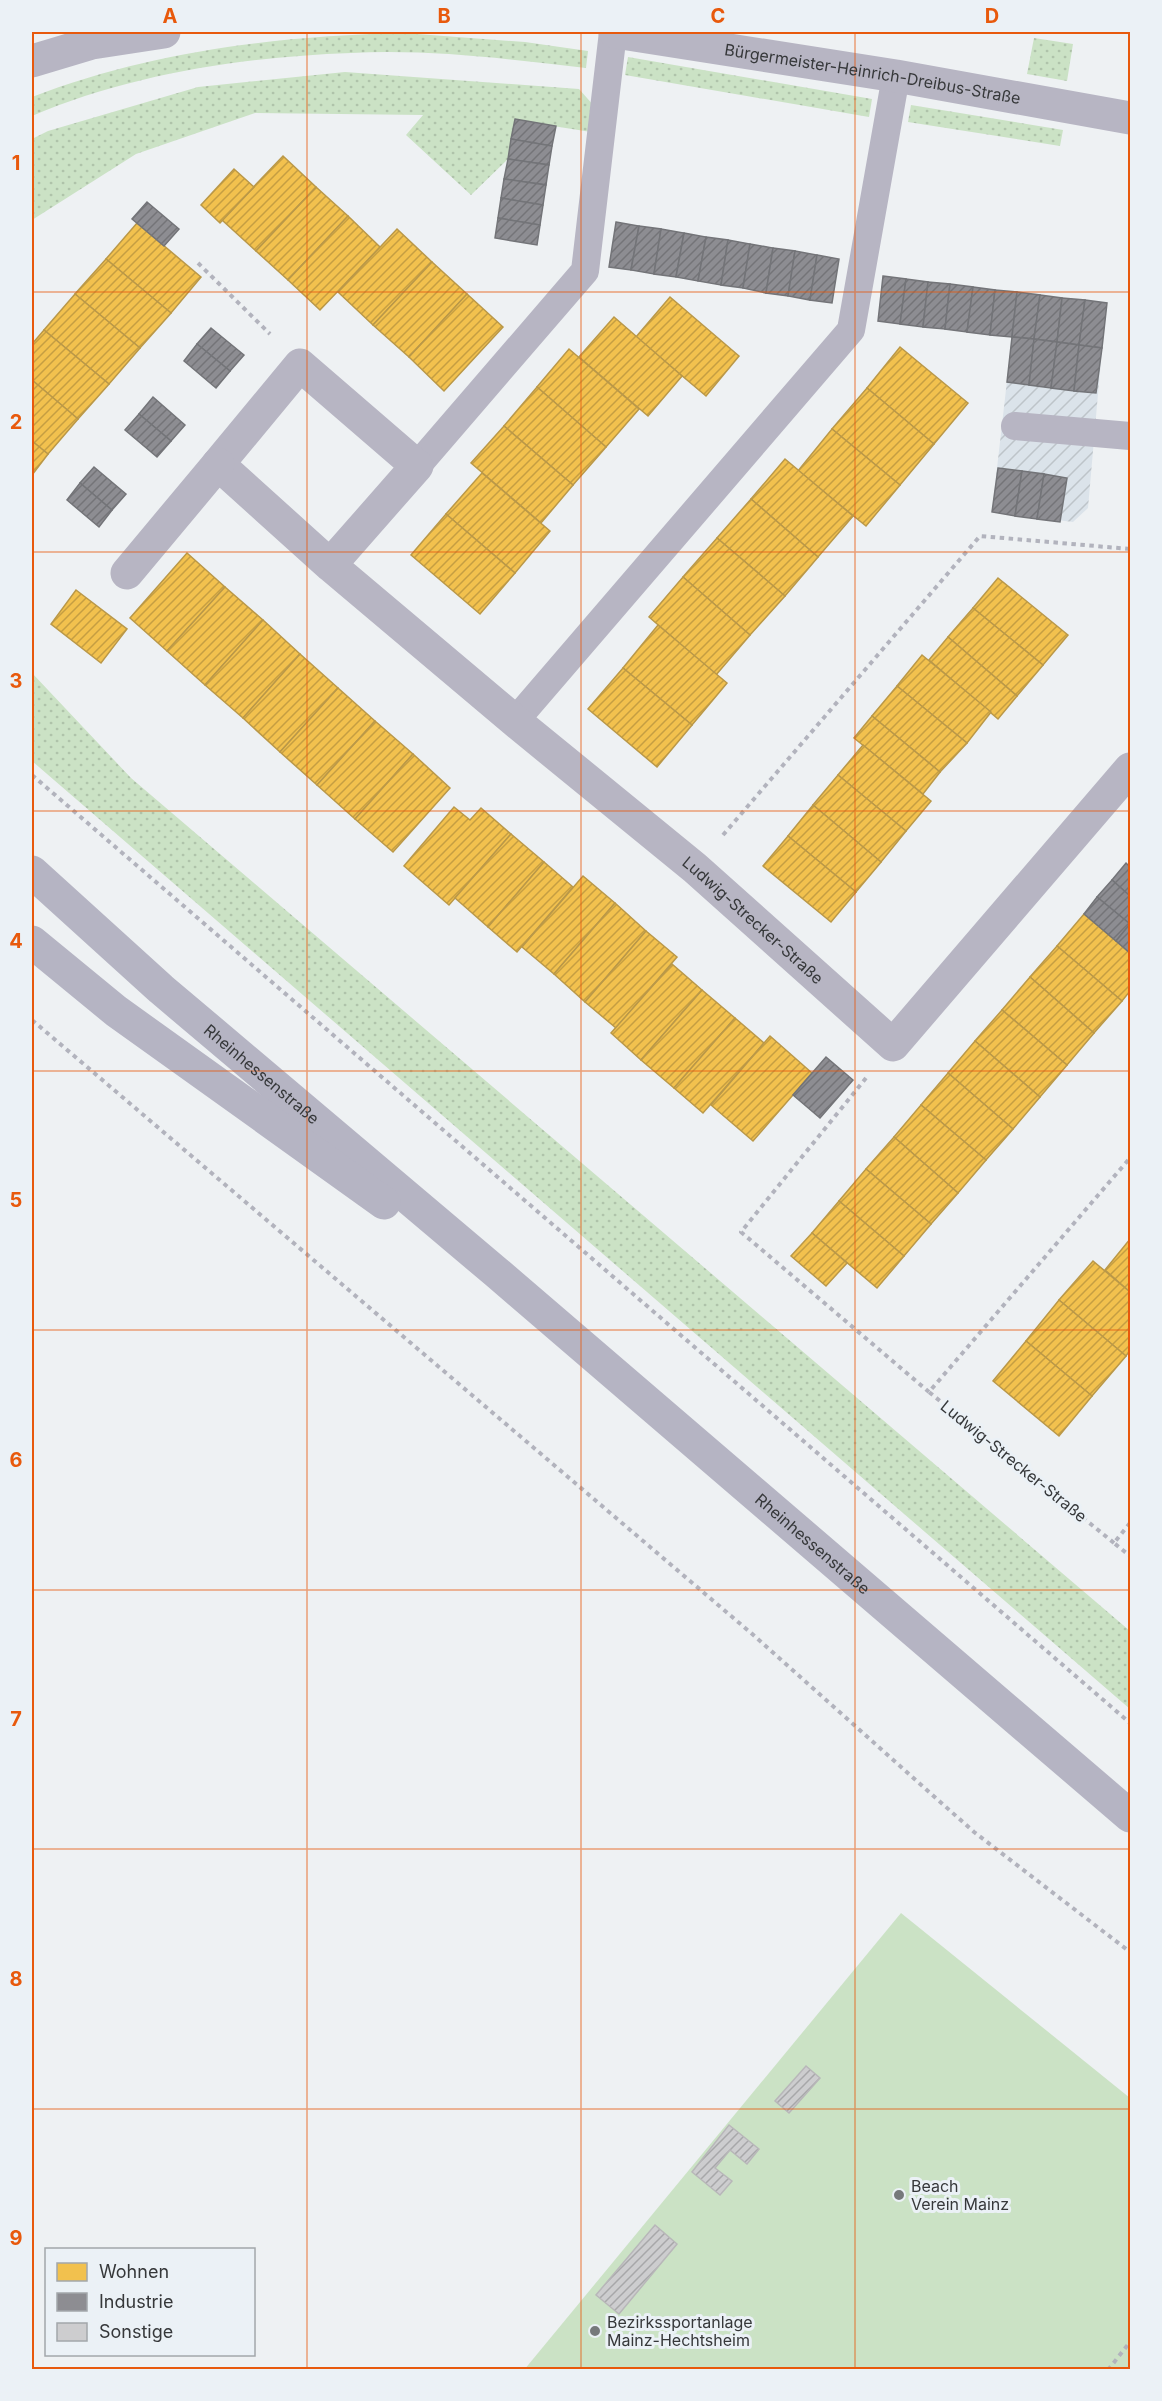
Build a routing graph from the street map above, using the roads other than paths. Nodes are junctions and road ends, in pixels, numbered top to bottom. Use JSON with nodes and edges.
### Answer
{"nodes":[{"id":1,"x":164,"y":32,"type":"edge"},
{"id":2,"x":614,"y":32,"type":"edge"},
{"id":3,"x":32,"y":61,"type":"edge"},
{"id":4,"x":896,"y":76,"type":"junction"},
{"id":5,"x":1131,"y":118,"type":"edge"},
{"id":6,"x":1015,"y":426,"type":"dead end"},
{"id":7,"x":1131,"y":436,"type":"edge"},
{"id":8,"x":218,"y":464,"type":"junction"},
{"id":9,"x":417,"y":466,"type":"junction"},
{"id":10,"x":330,"y":565,"type":"junction"},
{"id":11,"x":127,"y":573,"type":"dead end"},
{"id":12,"x":515,"y":721,"type":"junction"},
{"id":13,"x":1131,"y":769,"type":"edge"},
{"id":14,"x":32,"y":872,"type":"edge"},
{"id":15,"x":32,"y":942,"type":"edge"},
{"id":16,"x":496,"y":1272,"type":"junction"},
{"id":17,"x":1131,"y":1816,"type":"edge"}],
"edges":[{"from":1,"to":3,"type":"street"},
{"from":2,"to":4,"type":"street","name":"Bürgermeister-Heinrich-Dreibus-Straße"},
{"from":2,"to":9,"type":"lane"},
{"from":4,"to":5,"type":"street","name":"Bürgermeister-Heinrich-Dreibus-Straße"},
{"from":4,"to":12,"type":"lane"},
{"from":6,"to":7,"type":"lane"},
{"from":8,"to":9,"type":"street"},
{"from":8,"to":10,"type":"street","name":"Ludwig-Strecker-Straße"},
{"from":8,"to":11,"type":"street"},
{"from":9,"to":10,"type":"street"},
{"from":10,"to":12,"type":"street","name":"Ludwig-Strecker-Straße"},
{"from":12,"to":13,"type":"street","name":"Ludwig-Strecker-Straße"},
{"from":14,"to":16,"type":"main road","name":"Rheinhessenstraße"},
{"from":15,"to":16,"type":"main road","name":"Rheinhessenstraße"},
{"from":16,"to":17,"type":"main road","name":"Rheinhessenstraße"}]}
